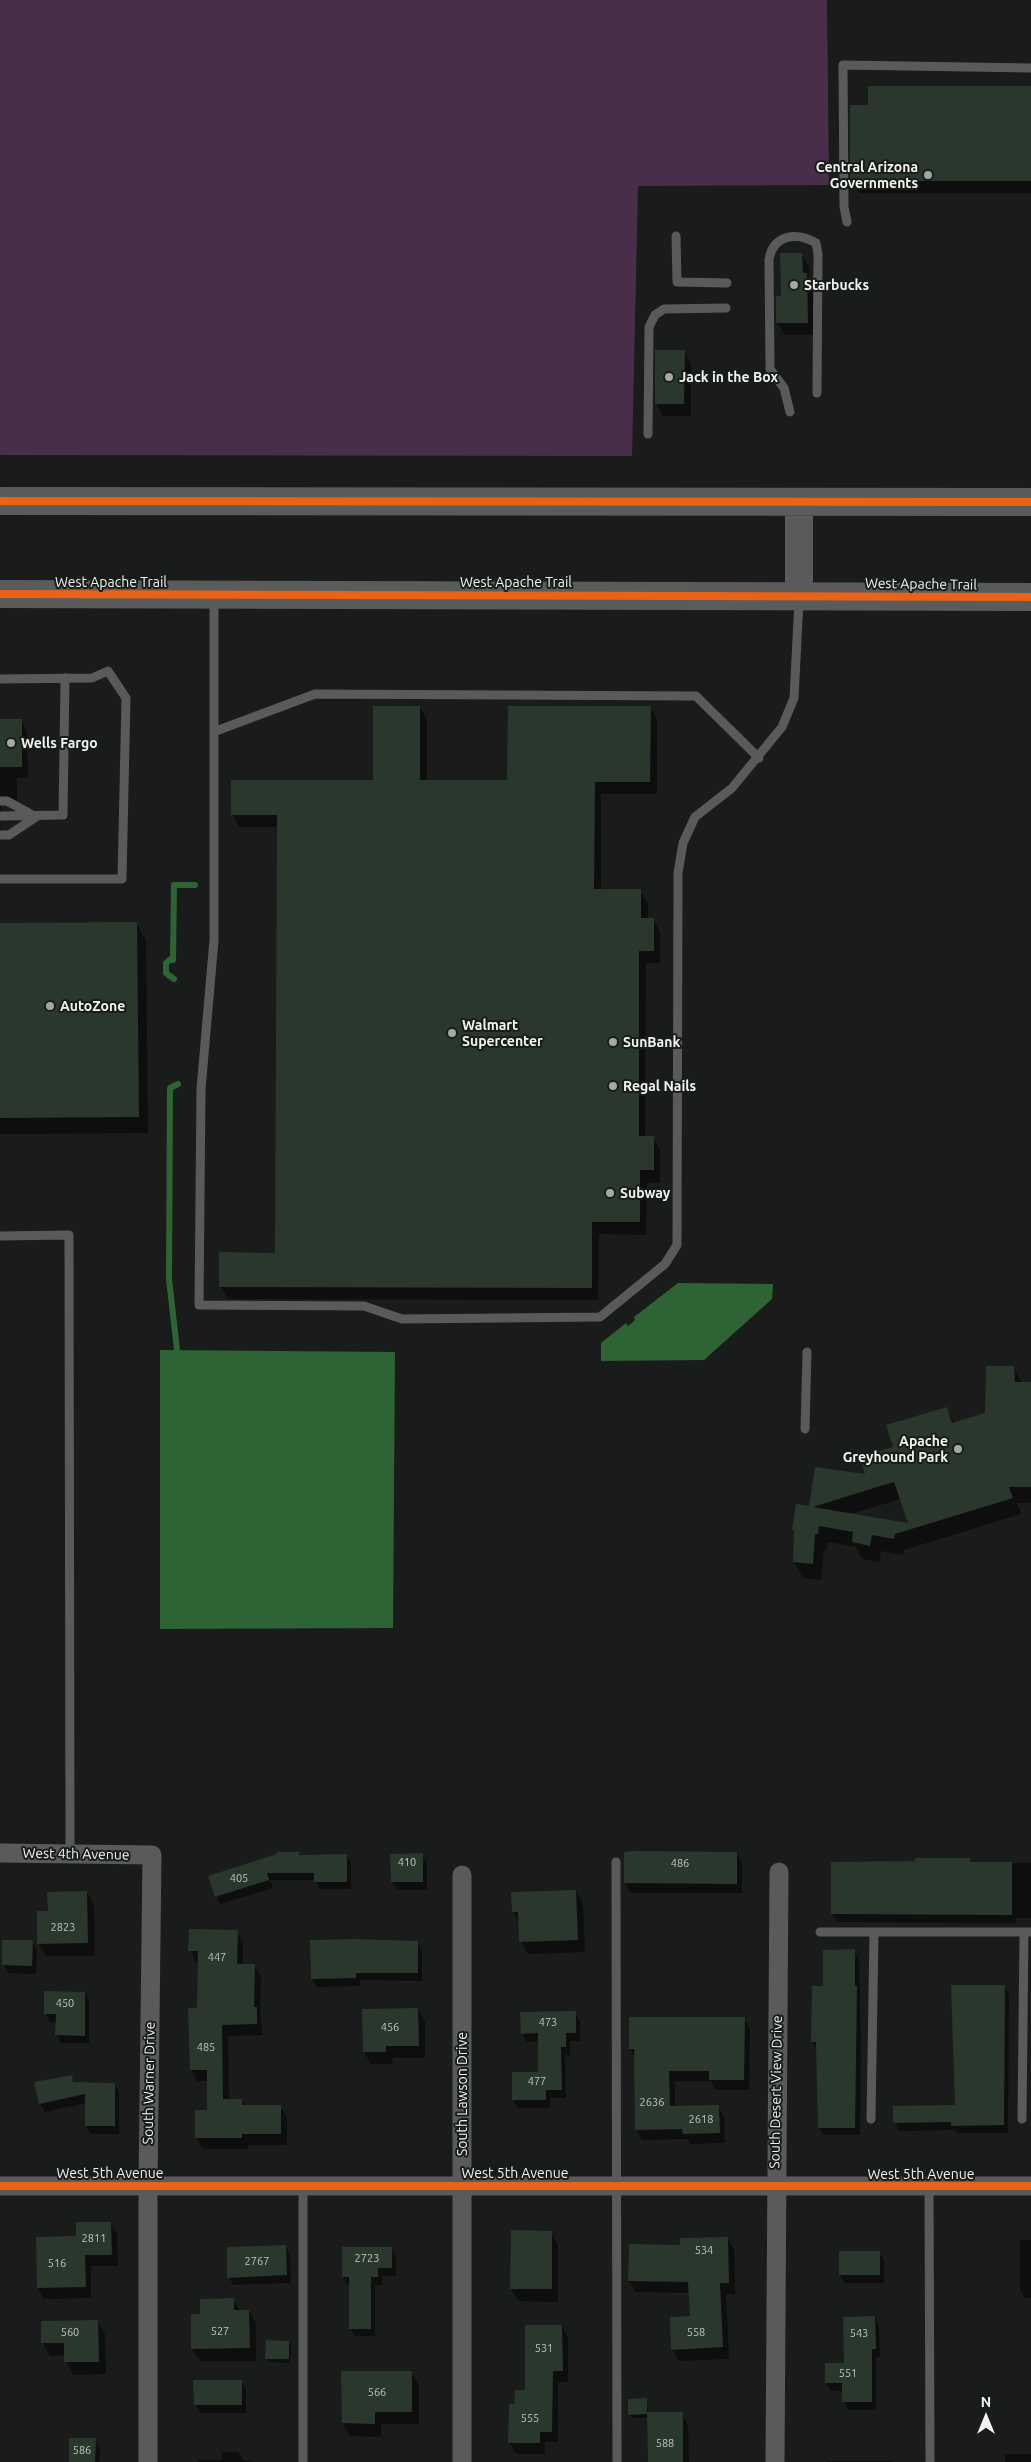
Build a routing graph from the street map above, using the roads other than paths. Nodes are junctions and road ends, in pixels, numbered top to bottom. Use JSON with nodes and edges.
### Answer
{"nodes":[{"id":1,"x":1031,"y":68,"type":"edge"},
{"id":2,"x":847,"y":222,"type":"dead end"},
{"id":3,"x":676,"y":236,"type":"dead end"},
{"id":4,"x":727,"y":283,"type":"dead end"},
{"id":5,"x":726,"y":308,"type":"dead end"},
{"id":6,"x":817,"y":393,"type":"dead end"},
{"id":7,"x":790,"y":412,"type":"dead end"},
{"id":8,"x":648,"y":434,"type":"dead end"},
{"id":9,"x":0,"y":501,"type":"edge"},
{"id":10,"x":799,"y":502,"type":"junction"},
{"id":11,"x":1031,"y":502,"type":"edge"},
{"id":12,"x":0,"y":594,"type":"edge"},
{"id":13,"x":214,"y":594,"type":"junction"},
{"id":14,"x":799,"y":595,"type":"junction"},
{"id":15,"x":1031,"y":597,"type":"edge"},
{"id":16,"x":65,"y":678,"type":"junction"},
{"id":17,"x":0,"y":679,"type":"edge"},
{"id":18,"x":216,"y":731,"type":"junction"},
{"id":19,"x":759,"y":758,"type":"junction"},
{"id":20,"x":0,"y":801,"type":"edge"},
{"id":21,"x":0,"y":816,"type":"edge"},
{"id":22,"x":36,"y":817,"type":"junction"},
{"id":23,"x":0,"y":835,"type":"edge"},
{"id":24,"x":0,"y":879,"type":"edge"},
{"id":25,"x":0,"y":1236,"type":"edge"},
{"id":26,"x":807,"y":1352,"type":"dead end"},
{"id":27,"x":805,"y":1429,"type":"dead end"},
{"id":28,"x":0,"y":1853,"type":"edge"},
{"id":29,"x":70,"y":1854,"type":"junction"},
{"id":30,"x":152,"y":1854,"type":"joint"},
{"id":31,"x":616,"y":1862,"type":"dead end"},
{"id":32,"x":778,"y":1872,"type":"dead end"},
{"id":33,"x":462,"y":1875,"type":"dead end"},
{"id":34,"x":820,"y":1932,"type":"dead end"},
{"id":35,"x":874,"y":1932,"type":"junction"},
{"id":36,"x":1027,"y":1932,"type":"edge"},
{"id":37,"x":871,"y":2119,"type":"dead end"},
{"id":38,"x":1022,"y":2119,"type":"dead end"},
{"id":39,"x":0,"y":2186,"type":"edge"},
{"id":40,"x":148,"y":2186,"type":"junction"},
{"id":41,"x":303,"y":2186,"type":"junction"},
{"id":42,"x":462,"y":2186,"type":"junction"},
{"id":43,"x":616,"y":2186,"type":"junction"},
{"id":44,"x":775,"y":2186,"type":"junction"},
{"id":45,"x":930,"y":2186,"type":"junction"},
{"id":46,"x":1031,"y":2186,"type":"edge"},
{"id":47,"x":148,"y":2462,"type":"edge"},
{"id":48,"x":303,"y":2462,"type":"edge"},
{"id":49,"x":462,"y":2462,"type":"edge"},
{"id":50,"x":617,"y":2462,"type":"edge"},
{"id":51,"x":775,"y":2462,"type":"edge"},
{"id":52,"x":930,"y":2462,"type":"edge"}],
"edges":[{"from":1,"to":2,"type":"lane"},
{"from":3,"to":4,"type":"lane"},
{"from":5,"to":8,"type":"lane"},
{"from":6,"to":7,"type":"lane"},
{"from":9,"to":10,"type":"main road"},
{"from":10,"to":11,"type":"main road"},
{"from":10,"to":14,"type":"main road"},
{"from":12,"to":13,"type":"main road","name":"West Apache Trail"},
{"from":13,"to":14,"type":"main road","name":"West Apache Trail"},
{"from":13,"to":18,"type":"lane"},
{"from":14,"to":15,"type":"main road","name":"West Apache Trail"},
{"from":14,"to":19,"type":"lane"},
{"from":16,"to":17,"type":"lane"},
{"from":16,"to":22,"type":"lane"},
{"from":16,"to":24,"type":"lane"},
{"from":18,"to":19,"type":"lane"},
{"from":18,"to":19,"type":"lane"},
{"from":20,"to":22,"type":"lane"},
{"from":21,"to":22,"type":"lane"},
{"from":22,"to":23,"type":"lane"},
{"from":25,"to":29,"type":"lane"},
{"from":26,"to":27,"type":"lane"},
{"from":28,"to":29,"type":"street","name":"West 4th Avenue"},
{"from":29,"to":30,"type":"street","name":"West 4th Avenue"},
{"from":30,"to":40,"type":"street","name":"South Warner Drive"},
{"from":31,"to":43,"type":"lane"},
{"from":32,"to":44,"type":"street","name":"South Desert View Drive"},
{"from":33,"to":42,"type":"street","name":"South Lawson Drive"},
{"from":34,"to":35,"type":"lane"},
{"from":35,"to":36,"type":"lane"},
{"from":35,"to":37,"type":"lane"},
{"from":36,"to":38,"type":"lane"},
{"from":39,"to":40,"type":"street","name":"West 5th Avenue"},
{"from":40,"to":41,"type":"street","name":"West 5th Avenue"},
{"from":40,"to":47,"type":"street","name":"South Warner Drive"},
{"from":41,"to":42,"type":"street","name":"West 5th Avenue"},
{"from":41,"to":48,"type":"lane"},
{"from":42,"to":43,"type":"street","name":"West 5th Avenue"},
{"from":42,"to":49,"type":"street","name":"South Lawson Drive"},
{"from":43,"to":44,"type":"street","name":"West 5th Avenue"},
{"from":43,"to":50,"type":"lane"},
{"from":44,"to":45,"type":"street","name":"West 5th Avenue"},
{"from":44,"to":51,"type":"street","name":"South Desert View Drive"},
{"from":45,"to":46,"type":"street","name":"West 5th Avenue"},
{"from":45,"to":52,"type":"lane"}]}
